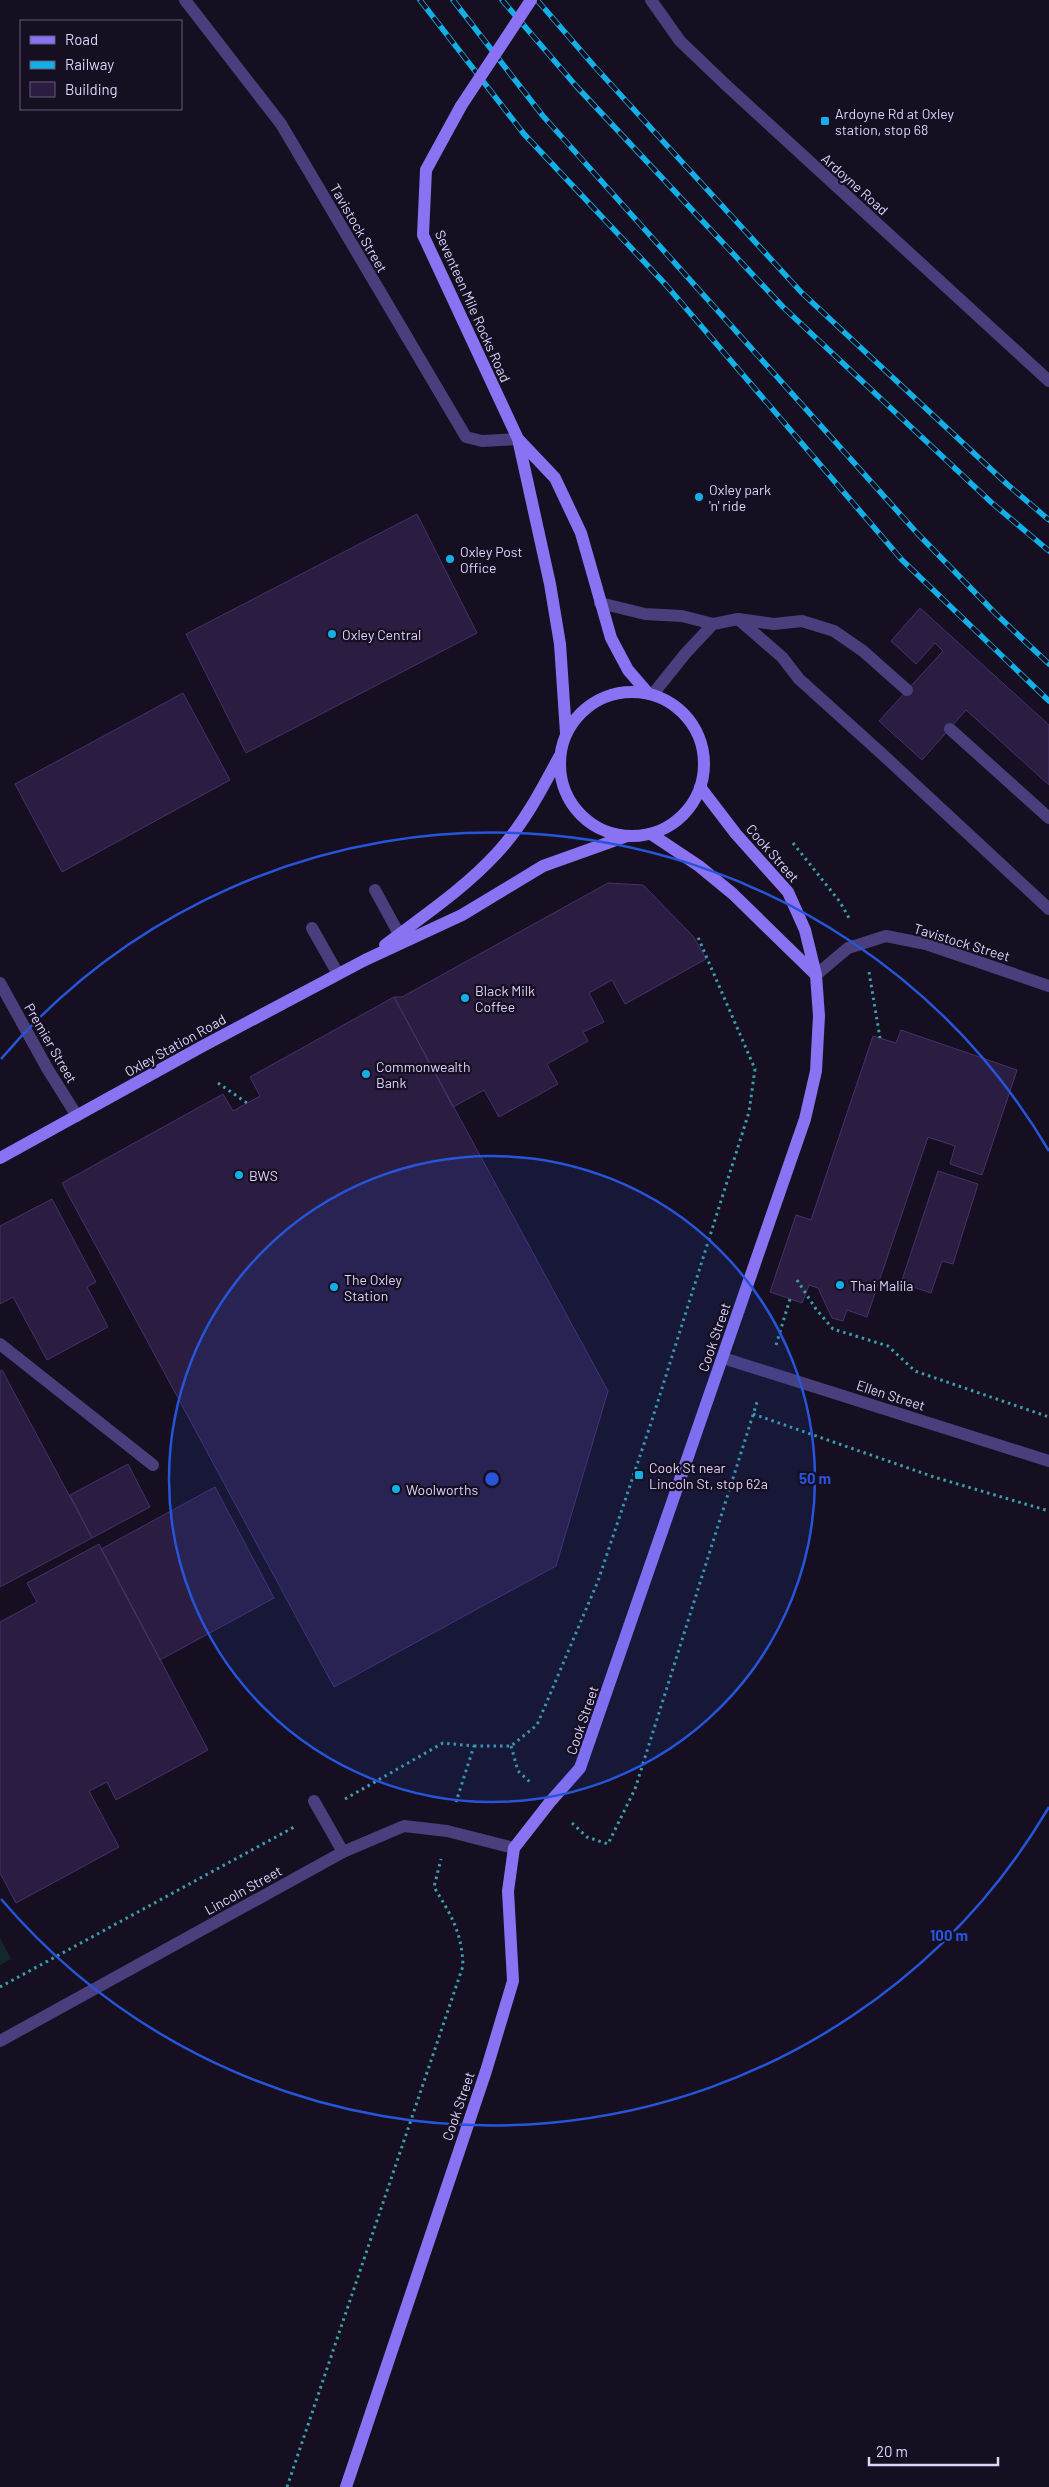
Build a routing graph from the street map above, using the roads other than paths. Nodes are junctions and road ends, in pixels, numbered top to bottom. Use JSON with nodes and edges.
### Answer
{"nodes":[{"id":1,"x":185,"y":0,"type":"edge"},
{"id":2,"x":531,"y":0,"type":"edge"},
{"id":3,"x":651,"y":0,"type":"edge"},
{"id":4,"x":1049,"y":381,"type":"edge"},
{"id":5,"x":518,"y":439,"type":"junction"},
{"id":6,"x":600,"y":603,"type":"junction"},
{"id":7,"x":738,"y":620,"type":"junction"},
{"id":8,"x":713,"y":624,"type":"junction"},
{"id":9,"x":907,"y":690,"type":"dead end"},
{"id":10,"x":650,"y":693,"type":"junction"},
{"id":11,"x":950,"y":729,"type":"dead end"},
{"id":12,"x":566,"y":733,"type":"junction"},
{"id":13,"x":559,"y":757,"type":"junction"},
{"id":14,"x":700,"y":787,"type":"junction"},
{"id":15,"x":1049,"y":818,"type":"edge"},
{"id":16,"x":651,"y":834,"type":"junction"},
{"id":17,"x":627,"y":836,"type":"junction"},
{"id":18,"x":375,"y":890,"type":"dead end"},
{"id":19,"x":1049,"y":909,"type":"edge"},
{"id":20,"x":312,"y":928,"type":"dead end"},
{"id":21,"x":399,"y":934,"type":"junction"},
{"id":22,"x":365,"y":960,"type":"junction"},
{"id":23,"x":338,"y":974,"type":"junction"},
{"id":24,"x":816,"y":975,"type":"junction"},
{"id":25,"x":0,"y":983,"type":"edge"},
{"id":26,"x":1049,"y":986,"type":"edge"},
{"id":27,"x":77,"y":1116,"type":"junction"},
{"id":28,"x":0,"y":1158,"type":"edge"},
{"id":29,"x":0,"y":1344,"type":"edge"},
{"id":30,"x":723,"y":1358,"type":"junction"},
{"id":31,"x":1049,"y":1461,"type":"edge"},
{"id":32,"x":153,"y":1465,"type":"dead end"},
{"id":33,"x":317,"y":1807,"type":"road end"},
{"id":34,"x":514,"y":1848,"type":"junction"},
{"id":35,"x":343,"y":1852,"type":"junction"},
{"id":36,"x":0,"y":2041,"type":"edge"},
{"id":37,"x":346,"y":2487,"type":"edge"}],
"edges":[{"from":1,"to":5,"type":"street","name":"Tavistock Street"},
{"from":2,"to":5,"type":"main road","name":"Seventeen Mile Rocks Road","bridge":true},
{"from":3,"to":4,"type":"street","name":"Ardoyne Road"},
{"from":5,"to":6,"type":"main road","name":"Seventeen Mile Rocks Road"},
{"from":5,"to":12,"type":"main road","name":"Seventeen Mile Rocks Road"},
{"from":6,"to":8,"type":"street"},
{"from":6,"to":10,"type":"main road","name":"Seventeen Mile Rocks Road"},
{"from":7,"to":8,"type":"street"},
{"from":7,"to":9,"type":"street"},
{"from":7,"to":19,"type":"street"},
{"from":8,"to":10,"type":"street"},
{"from":10,"to":12,"type":"main road"},
{"from":10,"to":14,"type":"main road"},
{"from":11,"to":15,"type":"street"},
{"from":12,"to":13,"type":"main road"},
{"from":13,"to":17,"type":"main road"},
{"from":13,"to":21,"type":"main road","name":"Oxley Station Road"},
{"from":14,"to":16,"type":"main road"},
{"from":14,"to":24,"type":"main road","name":"Cook Street"},
{"from":16,"to":17,"type":"main road"},
{"from":16,"to":24,"type":"main road"},
{"from":17,"to":22,"type":"main road","name":"Oxley Station Road"},
{"from":18,"to":21,"type":"street"},
{"from":20,"to":23,"type":"street"},
{"from":21,"to":22,"type":"main road","name":"Oxley Station Road"},
{"from":22,"to":23,"type":"main road","name":"Oxley Station Road"},
{"from":23,"to":27,"type":"main road","name":"Oxley Station Road"},
{"from":24,"to":26,"type":"street","name":"Tavistock Street"},
{"from":24,"to":30,"type":"main road","name":"Cook Street"},
{"from":25,"to":27,"type":"street","name":"Premier Street"},
{"from":27,"to":28,"type":"main road","name":"Oxley Station Road"},
{"from":29,"to":32,"type":"street"},
{"from":30,"to":31,"type":"street","name":"Ellen Street"},
{"from":30,"to":34,"type":"main road","name":"Cook Street"},
{"from":33,"to":35,"type":"street"},
{"from":34,"to":35,"type":"street","name":"Lincoln Street"},
{"from":34,"to":37,"type":"main road","name":"Cook Street"},
{"from":35,"to":36,"type":"street","name":"Lincoln Street"}]}
